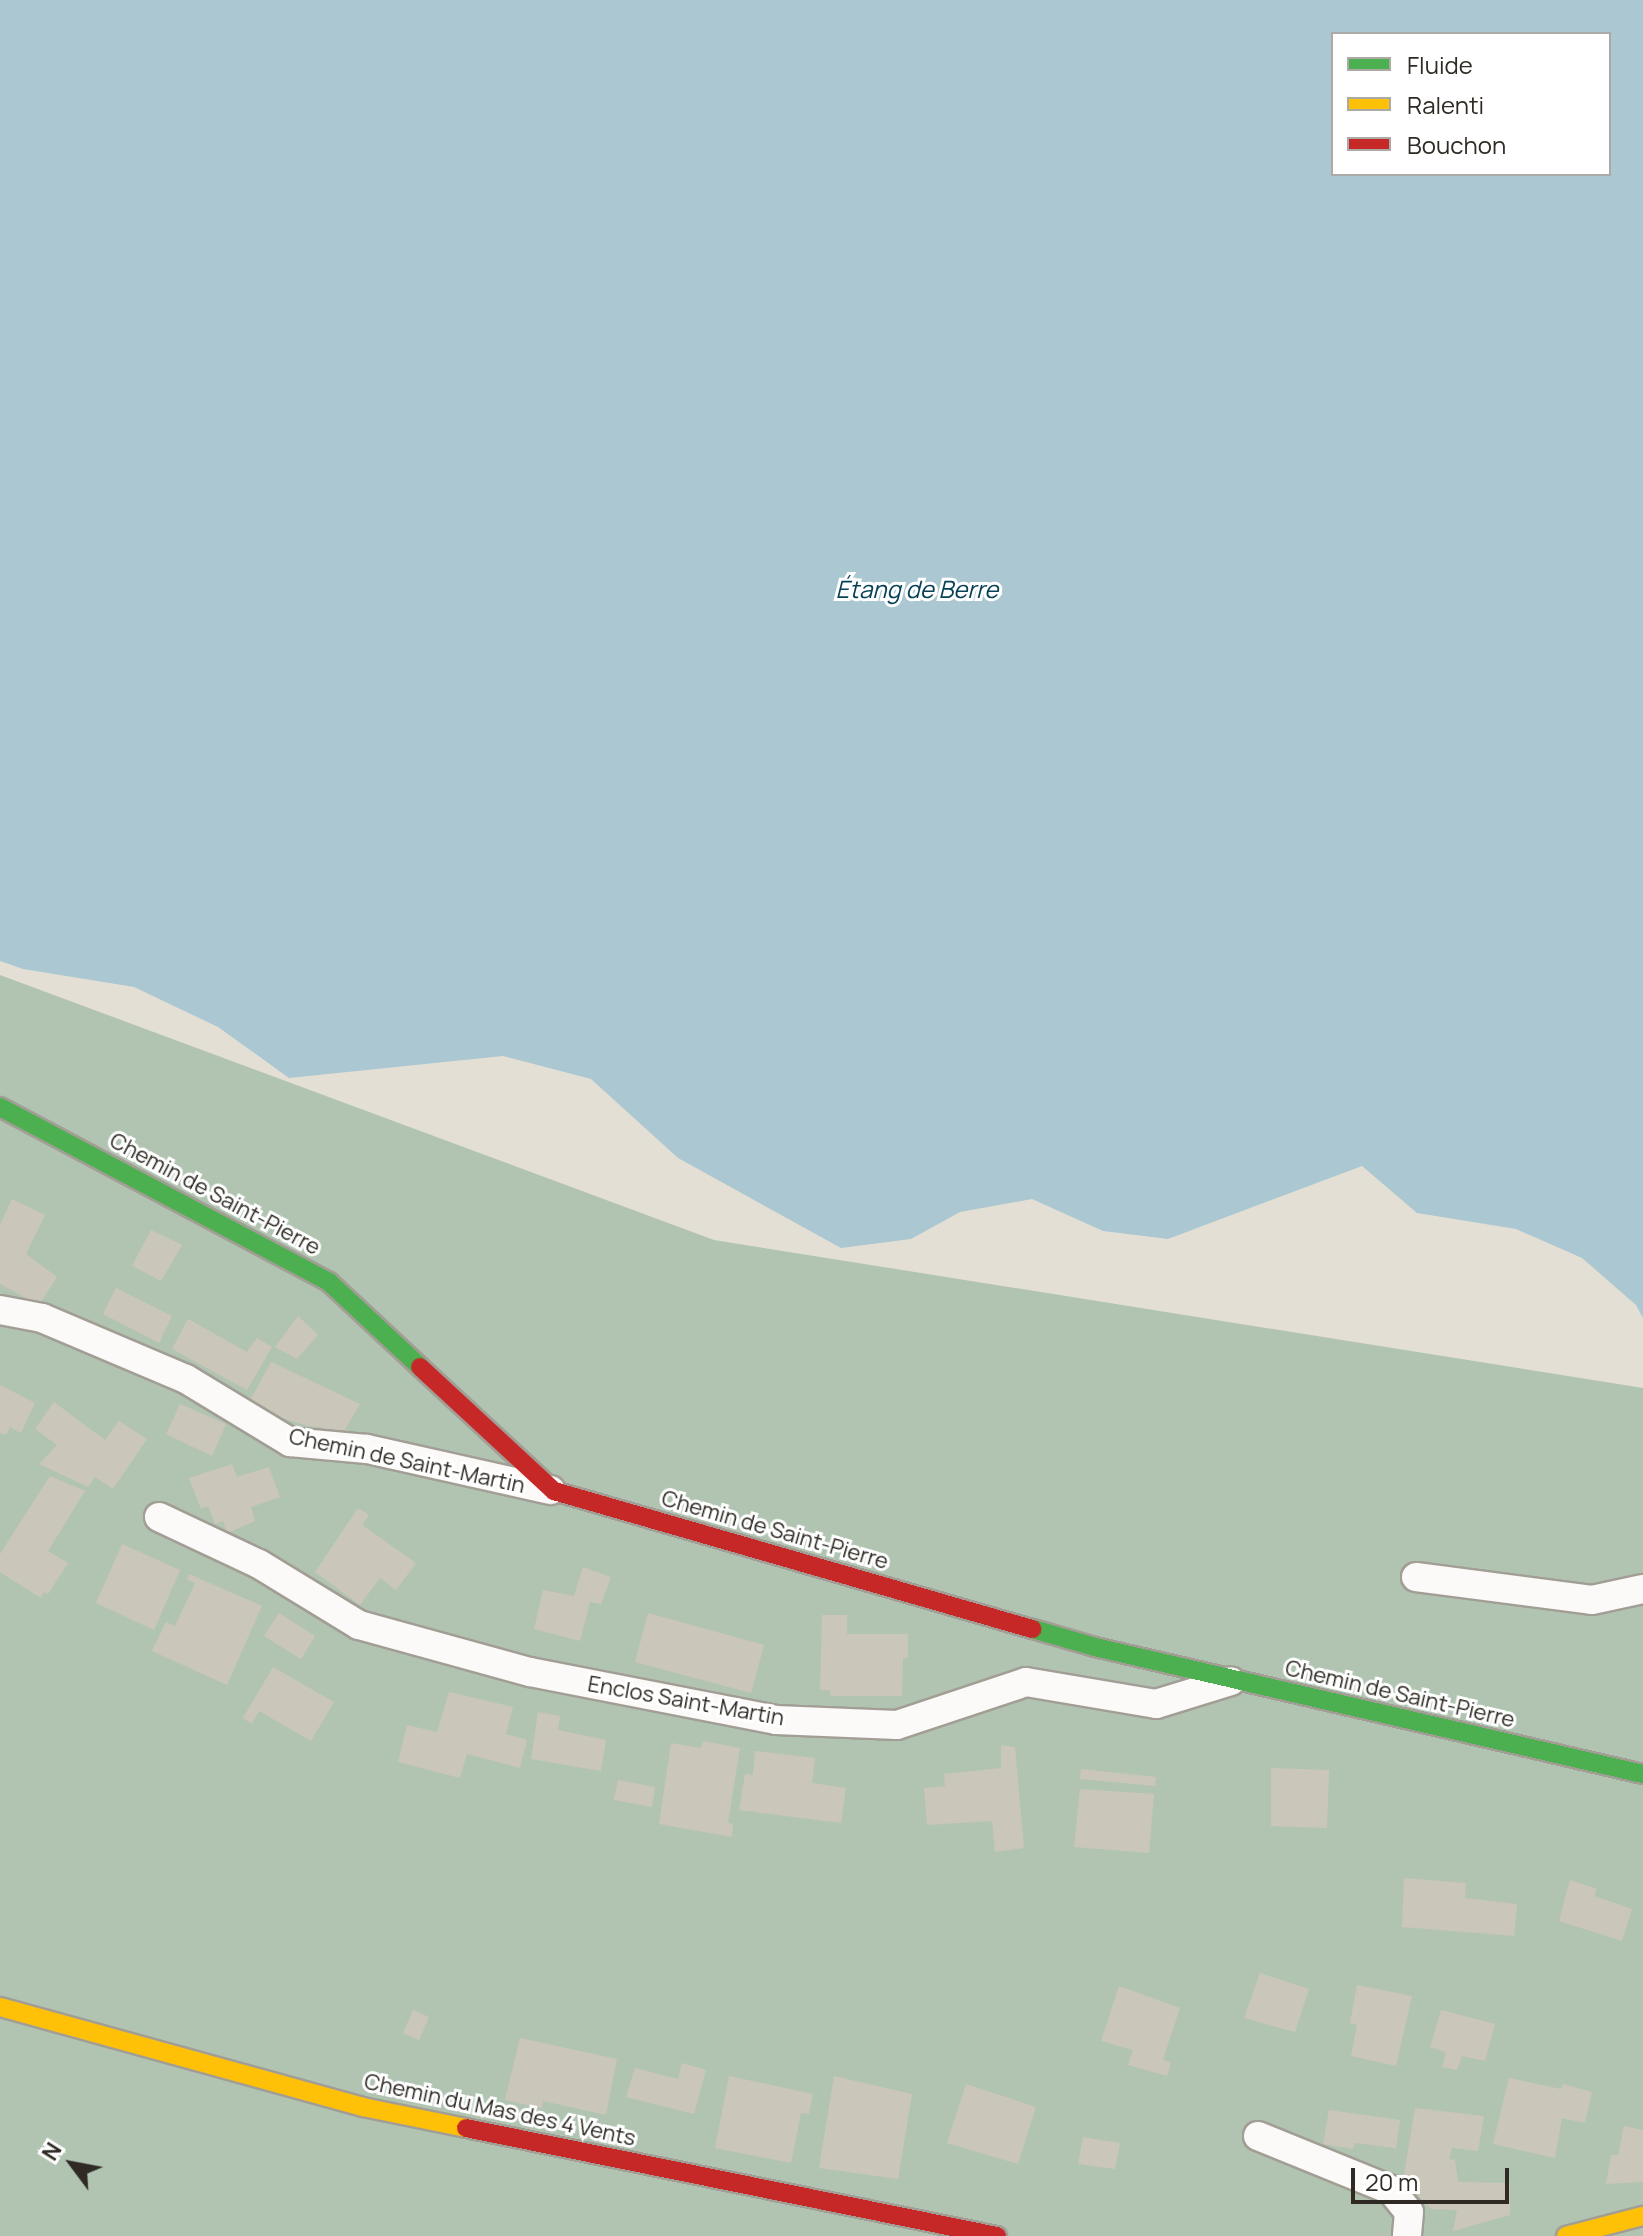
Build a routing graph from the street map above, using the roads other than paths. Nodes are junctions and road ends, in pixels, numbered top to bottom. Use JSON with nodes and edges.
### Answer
{"nodes":[{"id":1,"x":0,"y":1107,"type":"edge"},
{"id":2,"x":0,"y":1310,"type":"edge"},
{"id":3,"x":554,"y":1491,"type":"junction"},
{"id":4,"x":159,"y":1517,"type":"dead end"},
{"id":5,"x":1416,"y":1577,"type":"dead end"},
{"id":6,"x":1643,"y":1589,"type":"edge"},
{"id":7,"x":1235,"y":1680,"type":"junction"},
{"id":8,"x":1643,"y":1774,"type":"edge"},
{"id":9,"x":0,"y":2007,"type":"edge"},
{"id":10,"x":1258,"y":2136,"type":"dead end"},
{"id":11,"x":1643,"y":2216,"type":"edge"},
{"id":12,"x":997,"y":2236,"type":"edge"},
{"id":13,"x":1407,"y":2236,"type":"edge"},
{"id":14,"x":1566,"y":2236,"type":"edge"}],
"edges":[{"from":1,"to":3,"type":"street","name":"Chemin de Saint-Pierre"},
{"from":2,"to":3,"type":"lane","name":"Chemin de Saint-Martin"},
{"from":3,"to":7,"type":"street","name":"Chemin de Saint-Pierre"},
{"from":4,"to":7,"type":"lane","name":"Enclos Saint-Martin"},
{"from":5,"to":6,"type":"lane"},
{"from":7,"to":8,"type":"street","name":"Chemin de Saint-Pierre"},
{"from":9,"to":12,"type":"street","name":"Chemin du Mas des 4 Vents"},
{"from":10,"to":13,"type":"lane"},
{"from":11,"to":14,"type":"street"}]}
